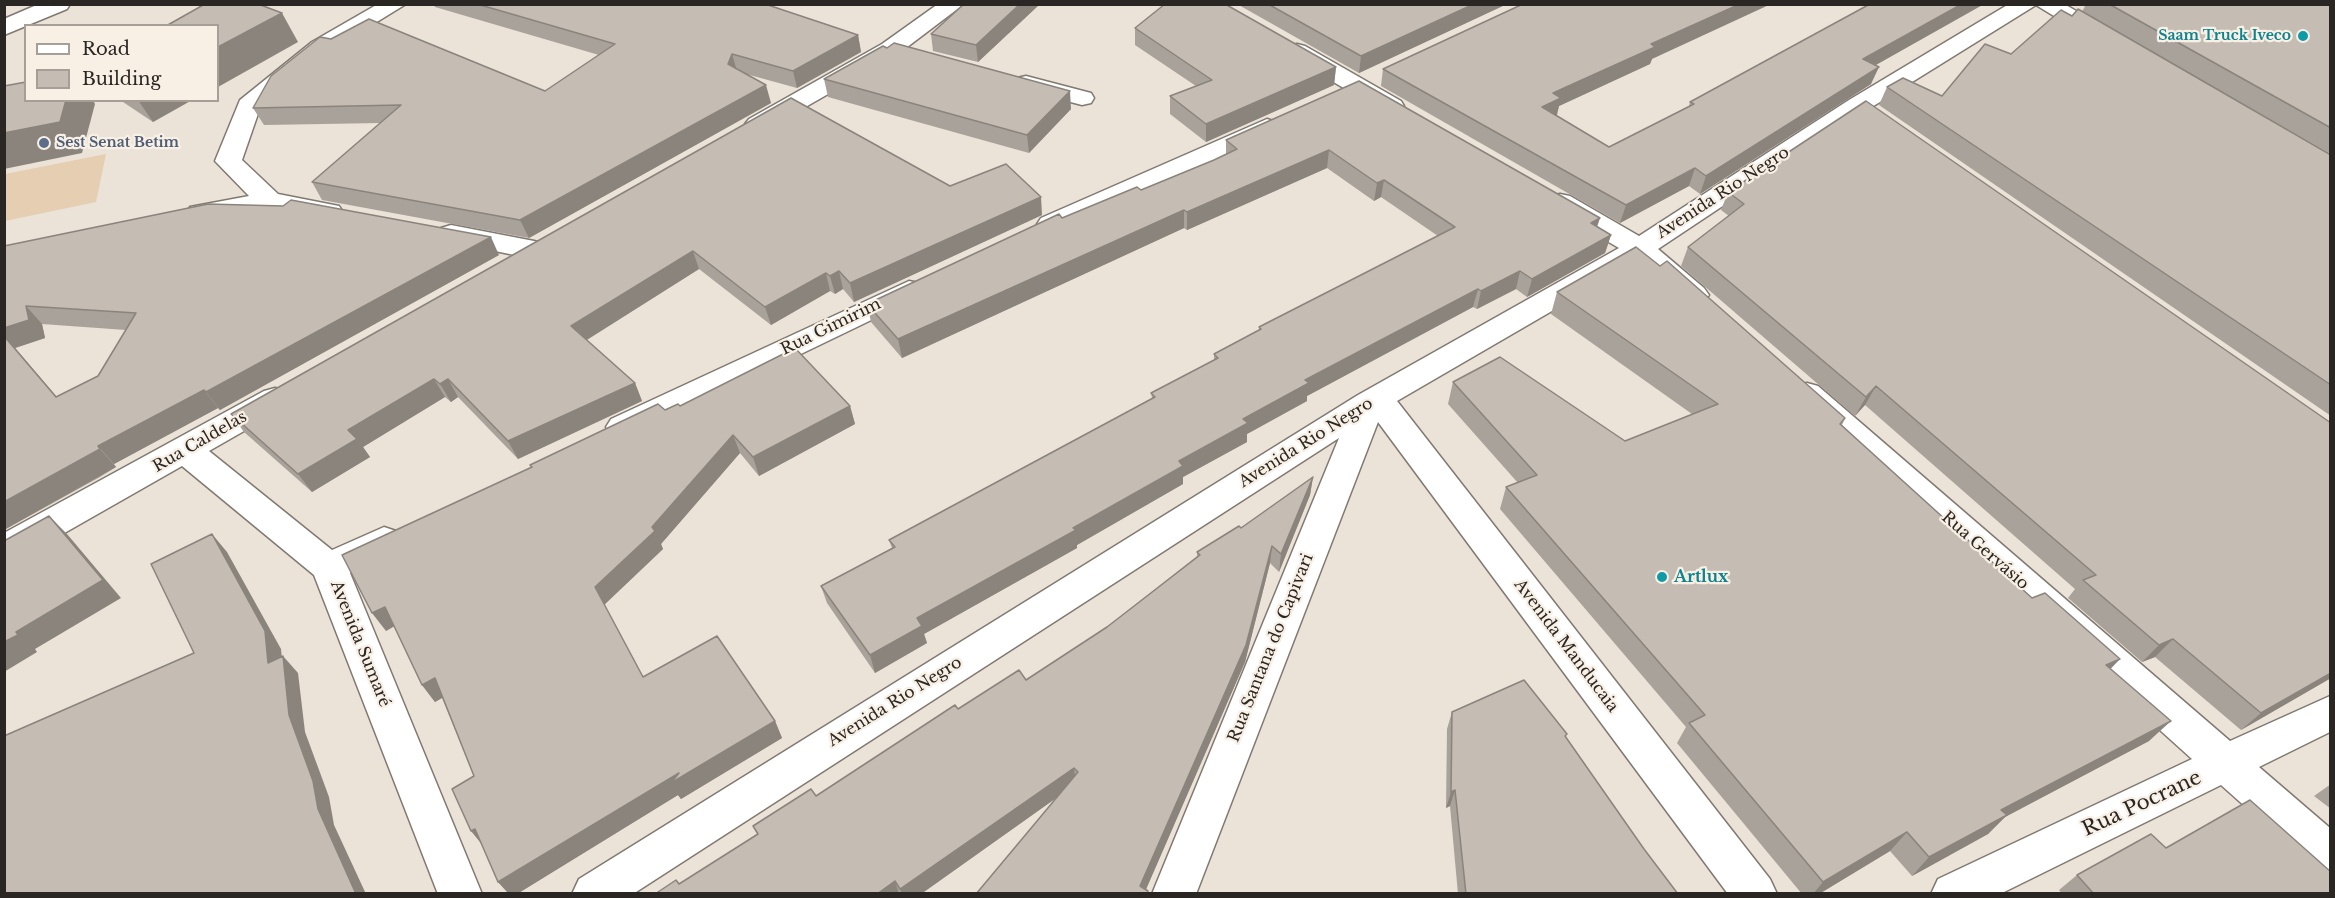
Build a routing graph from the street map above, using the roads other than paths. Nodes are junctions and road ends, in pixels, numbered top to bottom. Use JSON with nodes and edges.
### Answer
{"nodes":[{"id":1,"x":59,"y":4,"type":"edge"},
{"id":2,"x":395,"y":4,"type":"edge"},
{"id":3,"x":953,"y":4,"type":"edge"},
{"id":4,"x":2026,"y":4,"type":"edge"},
{"id":5,"x":2047,"y":4,"type":"edge"},
{"id":6,"x":4,"y":28,"type":"edge"},
{"id":7,"x":856,"y":39,"type":"edge"},
{"id":8,"x":1277,"y":40,"type":"edge"},
{"id":9,"x":2118,"y":45,"type":"edge"},
{"id":10,"x":890,"y":49,"type":"junction"},
{"id":11,"x":924,"y":58,"type":"edge"},
{"id":12,"x":1389,"y":72,"type":"edge"},
{"id":13,"x":1003,"y":78,"type":"edge"},
{"id":14,"x":1358,"y":86,"type":"junction"},
{"id":15,"x":1082,"y":98,"type":"dead end"},
{"id":16,"x":1325,"y":101,"type":"edge"},
{"id":17,"x":1408,"y":115,"type":"edge"},
{"id":18,"x":1293,"y":116,"type":"edge"},
{"id":19,"x":733,"y":138,"type":"edge"},
{"id":20,"x":1539,"y":190,"type":"edge"},
{"id":21,"x":269,"y":201,"type":"junction"},
{"id":22,"x":350,"y":216,"type":"edge"},
{"id":23,"x":177,"y":217,"type":"edge"},
{"id":24,"x":431,"y":230,"type":"edge"},
{"id":25,"x":1030,"y":233,"type":"edge"},
{"id":26,"x":1640,"y":248,"type":"junction"},
{"id":27,"x":493,"y":273,"type":"edge"},
{"id":28,"x":932,"y":278,"type":"edge"},
{"id":29,"x":1720,"y":318,"type":"edge"},
{"id":30,"x":1782,"y":373,"type":"edge"},
{"id":31,"x":298,"y":385,"type":"edge"},
{"id":32,"x":1373,"y":400,"type":"junction"},
{"id":33,"x":599,"y":438,"type":"edge"},
{"id":34,"x":185,"y":450,"type":"junction"},
{"id":35,"x":405,"y":531,"type":"edge"},
{"id":36,"x":4,"y":550,"type":"edge"},
{"id":37,"x":329,"y":567,"type":"junction"},
{"id":38,"x":2331,"y":712,"type":"edge"},
{"id":39,"x":2228,"y":764,"type":"junction"},
{"id":40,"x":2331,"y":855,"type":"edge"},
{"id":41,"x":459,"y":894,"type":"edge"},
{"id":42,"x":594,"y":894,"type":"edge"},
{"id":43,"x":1174,"y":894,"type":"edge"},
{"id":44,"x":1755,"y":894,"type":"edge"},
{"id":45,"x":1953,"y":894,"type":"edge"}],
"edges":[{"from":1,"to":6,"type":"main road"},
{"from":2,"to":21,"type":"main road"},
{"from":3,"to":10,"type":"main road"},
{"from":4,"to":26,"type":"main road","name":"Avenida Rio Negro"},
{"from":5,"to":9,"type":"main road"},
{"from":7,"to":10,"type":"main road"},
{"from":8,"to":14,"type":"main road"},
{"from":10,"to":11,"type":"main road"},
{"from":10,"to":19,"type":"main road"},
{"from":12,"to":14,"type":"main road"},
{"from":13,"to":15,"type":"main road"},
{"from":14,"to":16,"type":"main road"},
{"from":14,"to":17,"type":"main road"},
{"from":18,"to":25,"type":"main road"},
{"from":20,"to":26,"type":"main road"},
{"from":21,"to":22,"type":"main road"},
{"from":21,"to":23,"type":"main road"},
{"from":24,"to":27,"type":"main road"},
{"from":26,"to":29,"type":"main road"},
{"from":26,"to":32,"type":"main road","name":"Avenida Rio Negro"},
{"from":28,"to":33,"type":"main road","name":"Rua Gimirim"},
{"from":30,"to":39,"type":"main road","name":"Rua Gervásio"},
{"from":31,"to":34,"type":"main road","name":"Rua Caldelas"},
{"from":32,"to":42,"type":"main road","name":"Avenida Rio Negro"},
{"from":32,"to":43,"type":"main road","name":"Rua Santana do Capivari"},
{"from":32,"to":44,"type":"main road","name":"Avenida Manducaia"},
{"from":34,"to":36,"type":"main road","name":"Rua Caldelas"},
{"from":34,"to":37,"type":"main road","name":"Avenida Sumaré"},
{"from":35,"to":37,"type":"main road"},
{"from":37,"to":41,"type":"main road","name":"Avenida Sumaré"},
{"from":38,"to":39,"type":"main road","name":"Rua Pocrane"},
{"from":39,"to":40,"type":"main road","name":"Rua Gervásio"},
{"from":39,"to":45,"type":"main road","name":"Rua Pocrane"}]}
